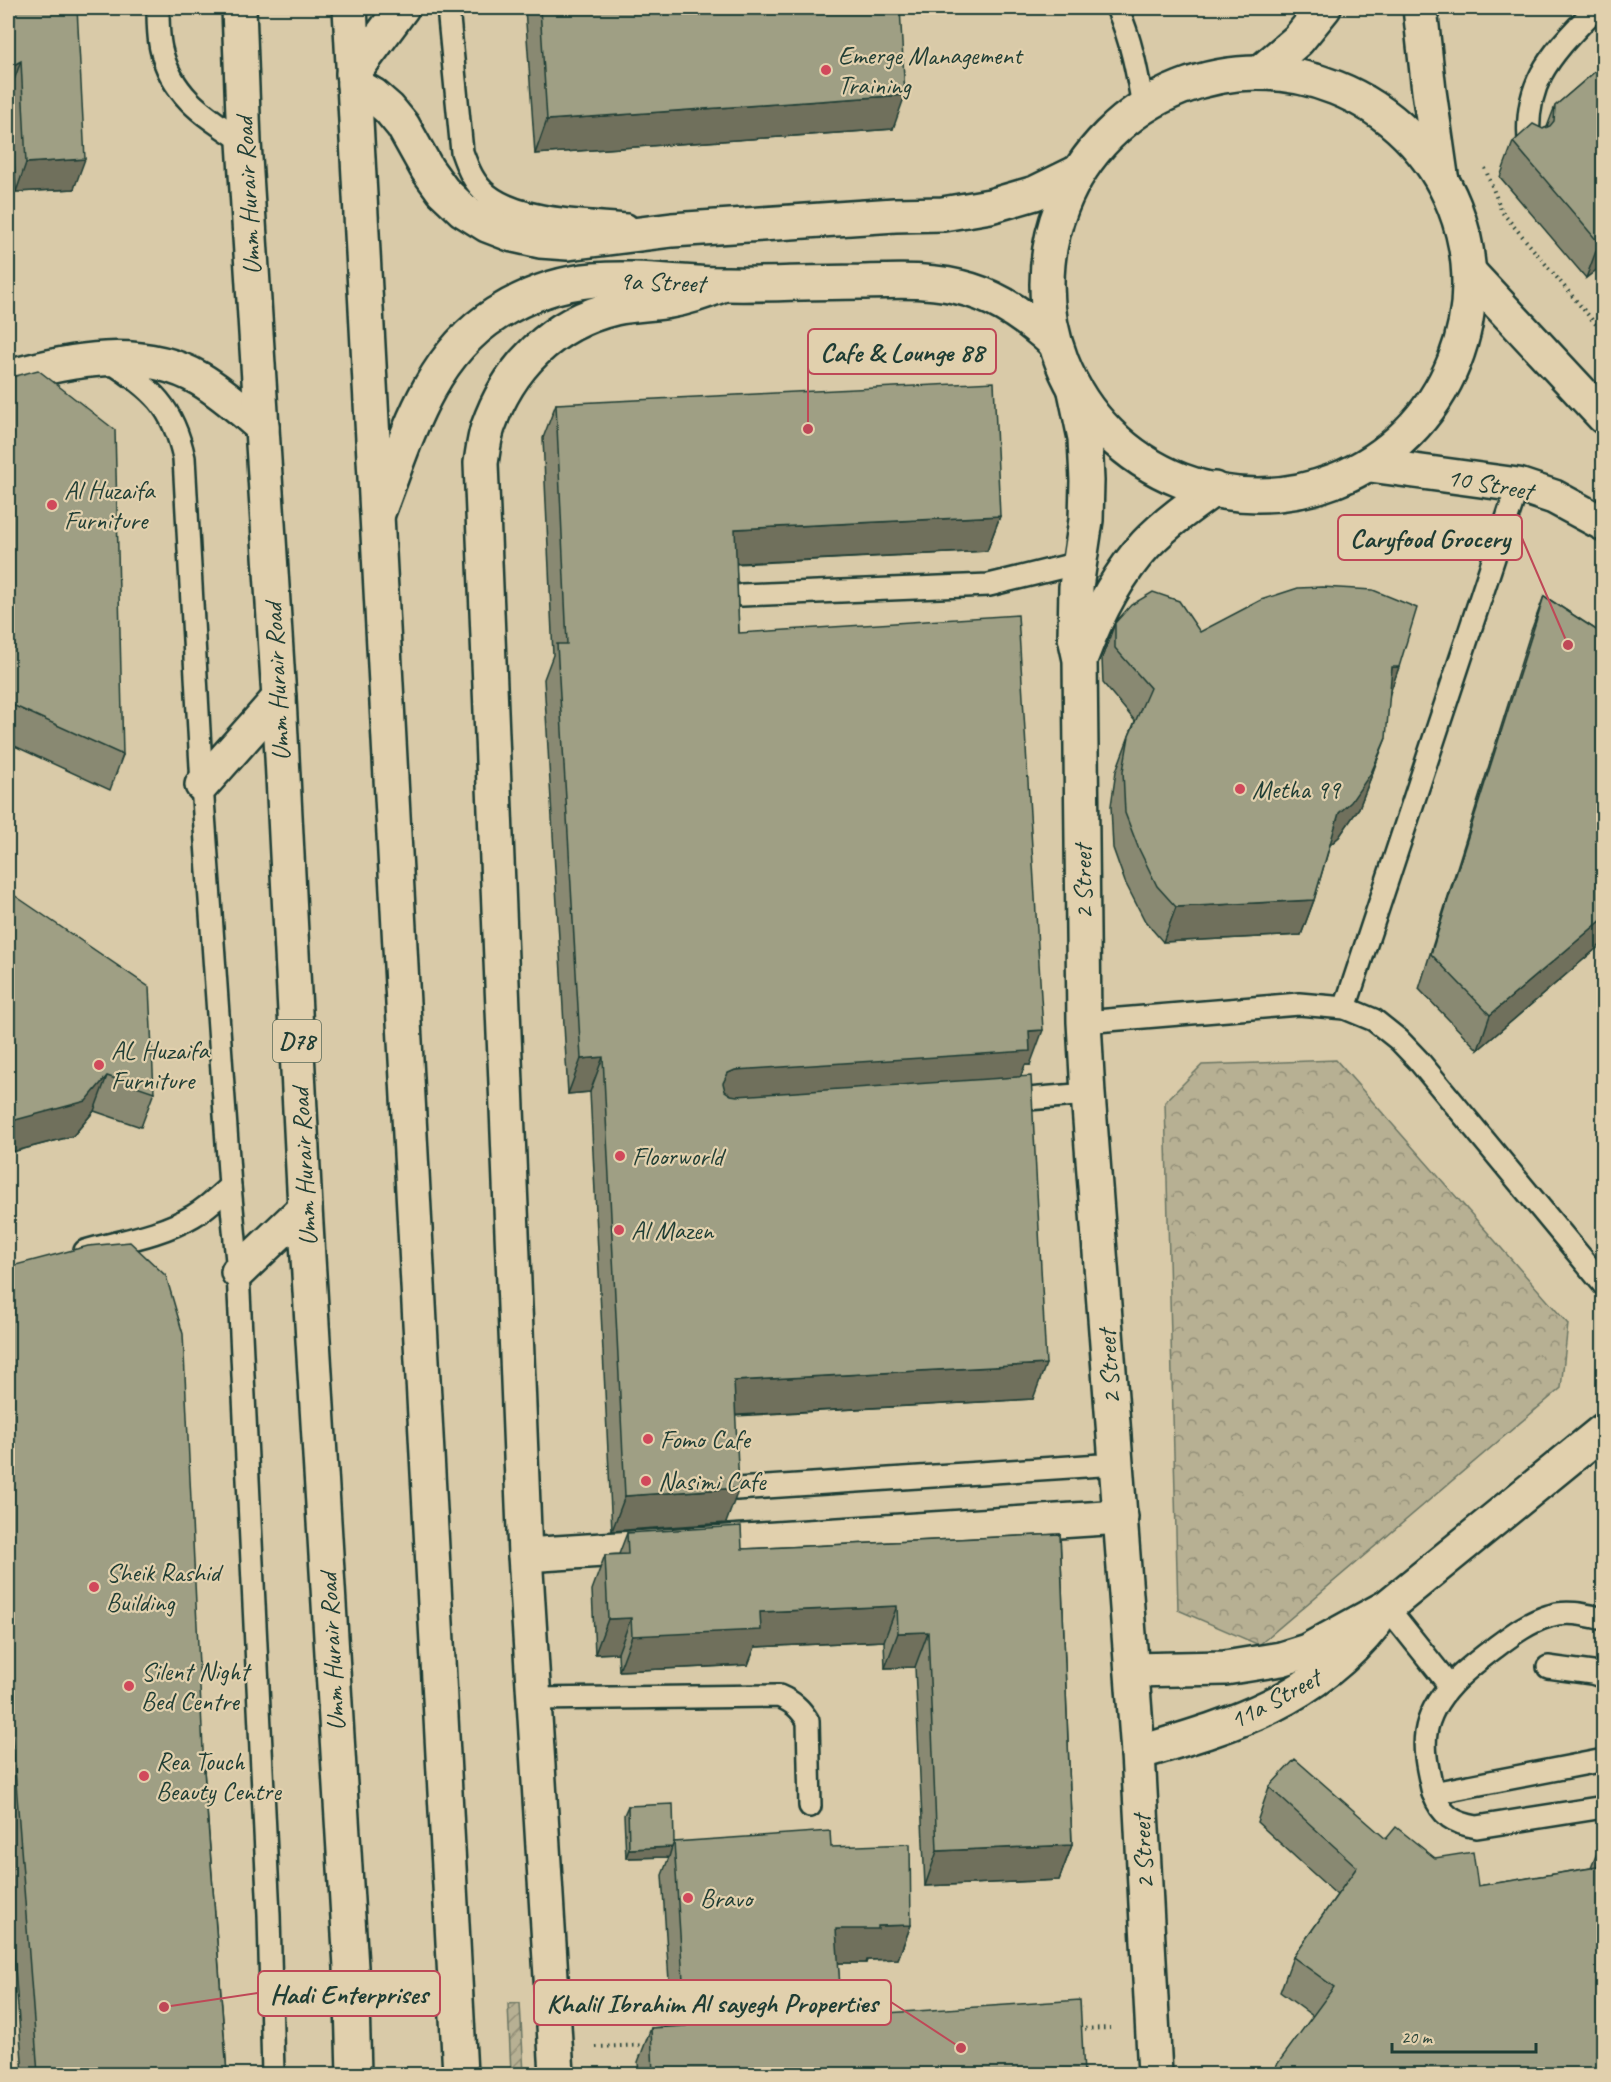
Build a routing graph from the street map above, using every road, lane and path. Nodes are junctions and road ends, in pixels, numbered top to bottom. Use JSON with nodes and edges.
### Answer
{"nodes":[{"id":1,"x":158,"y":8,"type":"edge"},
{"id":2,"x":239,"y":8,"type":"edge"},
{"id":3,"x":350,"y":8,"type":"edge"},
{"id":4,"x":402,"y":8,"type":"edge"},
{"id":5,"x":448,"y":8,"type":"edge"},
{"id":6,"x":1117,"y":8,"type":"edge"},
{"id":7,"x":1324,"y":8,"type":"edge"},
{"id":8,"x":1420,"y":8,"type":"edge"},
{"id":9,"x":1596,"y":8,"type":"edge"},
{"id":10,"x":1262,"y":71,"type":"junction"},
{"id":11,"x":353,"y":79,"type":"junction"},
{"id":12,"x":1143,"y":106,"type":"junction"},
{"id":13,"x":244,"y":142,"type":"junction"},
{"id":14,"x":1530,"y":151,"type":"edge"},
{"id":15,"x":1078,"y":172,"type":"junction"},
{"id":16,"x":1442,"y":183,"type":"junction"},
{"id":17,"x":672,"y":230,"type":"junction"},
{"id":18,"x":1470,"y":273,"type":"junction"},
{"id":19,"x":725,"y":284,"type":"junction"},
{"id":20,"x":1054,"y":342,"type":"junction"},
{"id":21,"x":106,"y":359,"type":"junction"},
{"id":22,"x":8,"y":377,"type":"edge"},
{"id":23,"x":1076,"y":391,"type":"junction"},
{"id":24,"x":1604,"y":417,"type":"edge"},
{"id":25,"x":262,"y":427,"type":"junction"},
{"id":26,"x":1370,"y":465,"type":"junction"},
{"id":27,"x":1518,"y":485,"type":"junction"},
{"id":28,"x":1214,"y":489,"type":"junction"},
{"id":29,"x":378,"y":513,"type":"junction"},
{"id":30,"x":1604,"y":524,"type":"edge"},
{"id":31,"x":1079,"y":562,"type":"junction"},
{"id":32,"x":742,"y":596,"type":"dead end"},
{"id":33,"x":1080,"y":660,"type":"junction"},
{"id":34,"x":279,"y":698,"type":"junction"},
{"id":35,"x":202,"y":785,"type":"junction"},
{"id":36,"x":1345,"y":1008,"type":"junction"},
{"id":37,"x":1084,"y":1022,"type":"junction"},
{"id":38,"x":1088,"y":1094,"type":"junction"},
{"id":39,"x":979,"y":1102,"type":"edge"},
{"id":40,"x":230,"y":1186,"type":"junction"},
{"id":41,"x":305,"y":1208,"type":"junction"},
{"id":42,"x":63,"y":1257,"type":"edge"},
{"id":43,"x":238,"y":1272,"type":"junction"},
{"id":44,"x":1604,"y":1285,"type":"edge"},
{"id":45,"x":1599,"y":1443,"type":"edge"},
{"id":46,"x":1116,"y":1464,"type":"junction"},
{"id":47,"x":736,"y":1489,"type":"edge"},
{"id":48,"x":1120,"y":1517,"type":"junction"},
{"id":49,"x":525,"y":1555,"type":"junction"},
{"id":50,"x":1387,"y":1607,"type":"junction"},
{"id":51,"x":1604,"y":1619,"type":"edge"},
{"id":52,"x":1548,"y":1667,"type":"dead end"},
{"id":53,"x":1132,"y":1670,"type":"junction"},
{"id":54,"x":1604,"y":1677,"type":"edge"},
{"id":55,"x":1450,"y":1686,"type":"junction"},
{"id":56,"x":534,"y":1700,"type":"junction"},
{"id":57,"x":1138,"y":1753,"type":"junction"},
{"id":58,"x":1604,"y":1760,"type":"edge"},
{"id":59,"x":1433,"y":1793,"type":"junction"},
{"id":60,"x":810,"y":1806,"type":"dead end"},
{"id":61,"x":1604,"y":1807,"type":"edge"},
{"id":62,"x":1153,"y":2026,"type":"junction"},
{"id":63,"x":1069,"y":2030,"type":"edge"},
{"id":64,"x":651,"y":2045,"type":"edge"},
{"id":65,"x":556,"y":2061,"type":"edge"},
{"id":66,"x":273,"y":2074,"type":"edge"},
{"id":67,"x":354,"y":2074,"type":"edge"},
{"id":68,"x":460,"y":2074,"type":"edge"},
{"id":69,"x":1155,"y":2074,"type":"edge"}],
"edges":[{"from":1,"to":13,"type":"lane"},
{"from":2,"to":13,"type":"main road","name":"Umm Hurair Road","number":"D78"},
{"from":3,"to":11,"type":"main road"},
{"from":4,"to":11,"type":"main road"},
{"from":5,"to":17,"type":"lane"},
{"from":6,"to":12,"type":"lane"},
{"from":7,"to":10,"type":"main road"},
{"from":8,"to":16,"type":"main road"},
{"from":9,"to":14,"type":"lane"},
{"from":10,"to":12,"type":"main road"},
{"from":10,"to":16,"type":"main road"},
{"from":11,"to":17,"type":"main road","name":"9a Street"},
{"from":11,"to":29,"type":"main road"},
{"from":12,"to":15,"type":"main road"},
{"from":13,"to":25,"type":"main road","name":"Umm Hurair Road","number":"D78"},
{"from":15,"to":17,"type":"main road","name":"9a Street"},
{"from":15,"to":20,"type":"main road"},
{"from":16,"to":18,"type":"main road"},
{"from":18,"to":24,"type":"main road"},
{"from":18,"to":26,"type":"main road"},
{"from":19,"to":20,"type":"main road","name":"9a Street"},
{"from":19,"to":29,"type":"main road","name":"9a Street"},
{"from":19,"to":49,"type":"main road"},
{"from":20,"to":23,"type":"main road"},
{"from":21,"to":22,"type":"main road"},
{"from":21,"to":25,"type":"main road"},
{"from":21,"to":35,"type":"lane"},
{"from":23,"to":28,"type":"main road"},
{"from":23,"to":31,"type":"main road","name":"2 Street"},
{"from":25,"to":34,"type":"main road","name":"Umm Hurair Road","number":"D78"},
{"from":26,"to":27,"type":"main road","name":"10 Street"},
{"from":26,"to":28,"type":"main road"},
{"from":27,"to":30,"type":"main road","name":"10 Street"},
{"from":27,"to":36,"type":"lane"},
{"from":28,"to":33,"type":"main road","name":"2 Street"},
{"from":29,"to":68,"type":"main road"},
{"from":31,"to":32,"type":"lane"},
{"from":31,"to":33,"type":"main road","name":"2 Street"},
{"from":33,"to":37,"type":"main road","name":"2 Street"},
{"from":34,"to":35,"type":"main road"},
{"from":34,"to":41,"type":"main road","name":"Umm Hurair Road","number":"D78"},
{"from":35,"to":40,"type":"lane"},
{"from":36,"to":37,"type":"lane"},
{"from":36,"to":44,"type":"lane"},
{"from":37,"to":38,"type":"main road","name":"2 Street"},
{"from":38,"to":39,"type":"lane"},
{"from":38,"to":46,"type":"main road","name":"2 Street"},
{"from":40,"to":42,"type":"lane"},
{"from":40,"to":43,"type":"lane"},
{"from":41,"to":43,"type":"main road"},
{"from":41,"to":67,"type":"main road","name":"Umm Hurair Road","number":"D78"},
{"from":43,"to":66,"type":"lane"},
{"from":45,"to":50,"type":"main road","name":"11a Street"},
{"from":46,"to":47,"type":"lane"},
{"from":46,"to":48,"type":"main road","name":"2 Street"},
{"from":48,"to":49,"type":"main road"},
{"from":48,"to":53,"type":"main road","name":"2 Street"},
{"from":49,"to":56,"type":"main road"},
{"from":50,"to":53,"type":"main road","name":"11a Street"},
{"from":50,"to":55,"type":"lane"},
{"from":50,"to":57,"type":"main road","name":"11a Street"},
{"from":51,"to":55,"type":"lane"},
{"from":52,"to":54,"type":"lane"},
{"from":53,"to":57,"type":"main road","name":"2 Street"},
{"from":55,"to":59,"type":"lane"},
{"from":56,"to":60,"type":"lane"},
{"from":56,"to":65,"type":"main road"},
{"from":57,"to":62,"type":"main road","name":"2 Street"},
{"from":58,"to":59,"type":"lane"},
{"from":59,"to":61,"type":"lane"},
{"from":62,"to":63,"type":"path"},
{"from":62,"to":69,"type":"main road","name":"2 Street"},
{"from":64,"to":65,"type":"path"}]}
